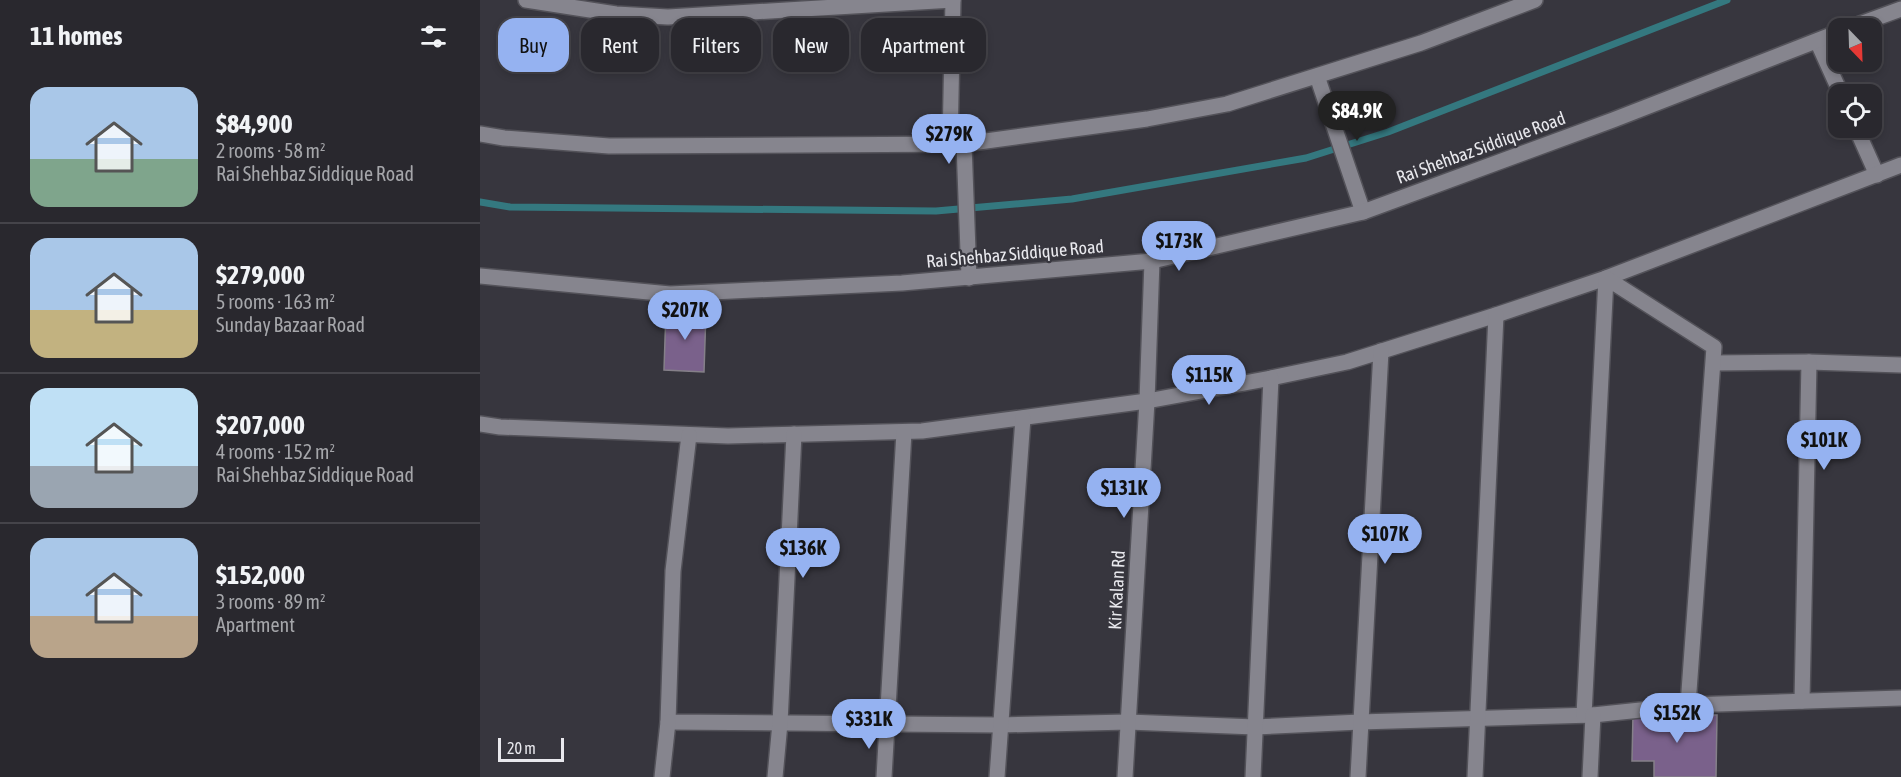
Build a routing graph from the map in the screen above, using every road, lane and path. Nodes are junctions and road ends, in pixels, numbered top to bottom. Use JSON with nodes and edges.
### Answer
{"nodes":[{"id":1,"x":526,"y":0,"type":"edge"},
{"id":2,"x":953,"y":0,"type":"edge"},
{"id":3,"x":1535,"y":0,"type":"edge"},
{"id":4,"x":827,"y":4,"type":"edge"},
{"id":5,"x":1513,"y":4,"type":"edge"},
{"id":6,"x":616,"y":7,"type":"edge"},
{"id":7,"x":1901,"y":9,"type":"edge"},
{"id":8,"x":1876,"y":18,"type":"edge"},
{"id":9,"x":1828,"y":36,"type":"edge"},
{"id":10,"x":1817,"y":41,"type":"junction"},
{"id":11,"x":1317,"y":76,"type":"junction"},
{"id":12,"x":1836,"y":84,"type":"edge"},
{"id":13,"x":480,"y":134,"type":"edge"},
{"id":14,"x":1861,"y":138,"type":"edge"},
{"id":15,"x":957,"y":143,"type":"junction"},
{"id":16,"x":1901,"y":165,"type":"edge"},
{"id":17,"x":1877,"y":174,"type":"junction"},
{"id":18,"x":1363,"y":212,"type":"junction"},
{"id":19,"x":1152,"y":261,"type":"junction"},
{"id":20,"x":480,"y":276,"type":"edge"},
{"id":21,"x":969,"y":278,"type":"junction"},
{"id":22,"x":1605,"y":278,"type":"junction"},
{"id":23,"x":1496,"y":315,"type":"junction"},
{"id":24,"x":1381,"y":351,"type":"junction"},
{"id":25,"x":1809,"y":362,"type":"junction"},
{"id":26,"x":1714,"y":363,"type":"junction"},
{"id":27,"x":1901,"y":365,"type":"edge"},
{"id":28,"x":1271,"y":378,"type":"junction"},
{"id":29,"x":1148,"y":401,"type":"junction"},
{"id":30,"x":1023,"y":418,"type":"junction"},
{"id":31,"x":480,"y":424,"type":"edge"},
{"id":32,"x":904,"y":432,"type":"junction"},
{"id":33,"x":794,"y":434,"type":"junction"},
{"id":34,"x":689,"y":435,"type":"junction"},
{"id":35,"x":1901,"y":698,"type":"edge"},
{"id":36,"x":1802,"y":701,"type":"junction"},
{"id":37,"x":1688,"y":705,"type":"junction"},
{"id":38,"x":1589,"y":715,"type":"junction"},
{"id":39,"x":1478,"y":718,"type":"junction"},
{"id":40,"x":668,"y":722,"type":"junction"},
{"id":41,"x":1128,"y":722,"type":"junction"},
{"id":42,"x":1360,"y":722,"type":"junction"},
{"id":43,"x":780,"y":723,"type":"junction"},
{"id":44,"x":887,"y":724,"type":"junction"},
{"id":45,"x":1000,"y":725,"type":"junction"},
{"id":46,"x":1255,"y":727,"type":"junction"},
{"id":47,"x":1592,"y":776,"type":"edge"},
{"id":48,"x":663,"y":777,"type":"edge"},
{"id":49,"x":775,"y":777,"type":"edge"},
{"id":50,"x":884,"y":777,"type":"edge"},
{"id":51,"x":997,"y":777,"type":"edge"},
{"id":52,"x":1125,"y":777,"type":"edge"},
{"id":53,"x":1253,"y":777,"type":"edge"},
{"id":54,"x":1358,"y":777,"type":"edge"},
{"id":55,"x":1474,"y":777,"type":"edge"}],
"edges":[{"from":1,"to":6,"type":"street"},
{"from":2,"to":4,"type":"street"},
{"from":2,"to":15,"type":"street"},
{"from":3,"to":5,"type":"street"},
{"from":4,"to":6,"type":"street"},
{"from":5,"to":11,"type":"street"},
{"from":7,"to":8,"type":"street"},
{"from":9,"to":10,"type":"street","name":"Rai Shehbaz Siddique Road"},
{"from":10,"to":12,"type":"street"},
{"from":10,"to":18,"type":"street","name":"Rai Shehbaz Siddique Road"},
{"from":11,"to":15,"type":"street"},
{"from":11,"to":18,"type":"street"},
{"from":13,"to":15,"type":"street"},
{"from":14,"to":17,"type":"street"},
{"from":15,"to":21,"type":"street"},
{"from":16,"to":17,"type":"street"},
{"from":17,"to":22,"type":"street"},
{"from":18,"to":19,"type":"street","name":"Rai Shehbaz Siddique Road"},
{"from":19,"to":21,"type":"street","name":"Rai Shehbaz Siddique Road"},
{"from":19,"to":29,"type":"street","name":"Kir Kalan Rd"},
{"from":20,"to":21,"type":"street","name":"Rai Shehbaz Siddique Road"},
{"from":22,"to":23,"type":"street"},
{"from":22,"to":26,"type":"street"},
{"from":22,"to":38,"type":"street"},
{"from":23,"to":24,"type":"street"},
{"from":23,"to":39,"type":"street"},
{"from":24,"to":28,"type":"street"},
{"from":24,"to":42,"type":"street"},
{"from":25,"to":26,"type":"street"},
{"from":25,"to":27,"type":"street"},
{"from":25,"to":36,"type":"street"},
{"from":26,"to":37,"type":"street"},
{"from":28,"to":29,"type":"street"},
{"from":28,"to":46,"type":"street"},
{"from":29,"to":30,"type":"street"},
{"from":29,"to":41,"type":"street","name":"Kir Kalan Rd"},
{"from":30,"to":32,"type":"street"},
{"from":30,"to":45,"type":"street"},
{"from":31,"to":34,"type":"street"},
{"from":32,"to":33,"type":"street"},
{"from":32,"to":44,"type":"street"},
{"from":33,"to":34,"type":"street"},
{"from":33,"to":43,"type":"street"},
{"from":34,"to":40,"type":"street"},
{"from":35,"to":36,"type":"street"},
{"from":36,"to":37,"type":"street"},
{"from":37,"to":38,"type":"street"},
{"from":38,"to":39,"type":"street"},
{"from":38,"to":47,"type":"street"},
{"from":39,"to":42,"type":"street"},
{"from":39,"to":55,"type":"street"},
{"from":40,"to":43,"type":"street"},
{"from":40,"to":48,"type":"street"},
{"from":41,"to":45,"type":"street"},
{"from":41,"to":46,"type":"street"},
{"from":41,"to":52,"type":"street","name":"Kir Kalan Rd"},
{"from":42,"to":46,"type":"street"},
{"from":42,"to":54,"type":"street"},
{"from":43,"to":44,"type":"street"},
{"from":43,"to":49,"type":"street"},
{"from":44,"to":45,"type":"street"},
{"from":44,"to":50,"type":"street"},
{"from":45,"to":51,"type":"street"},
{"from":46,"to":53,"type":"street"}]}
